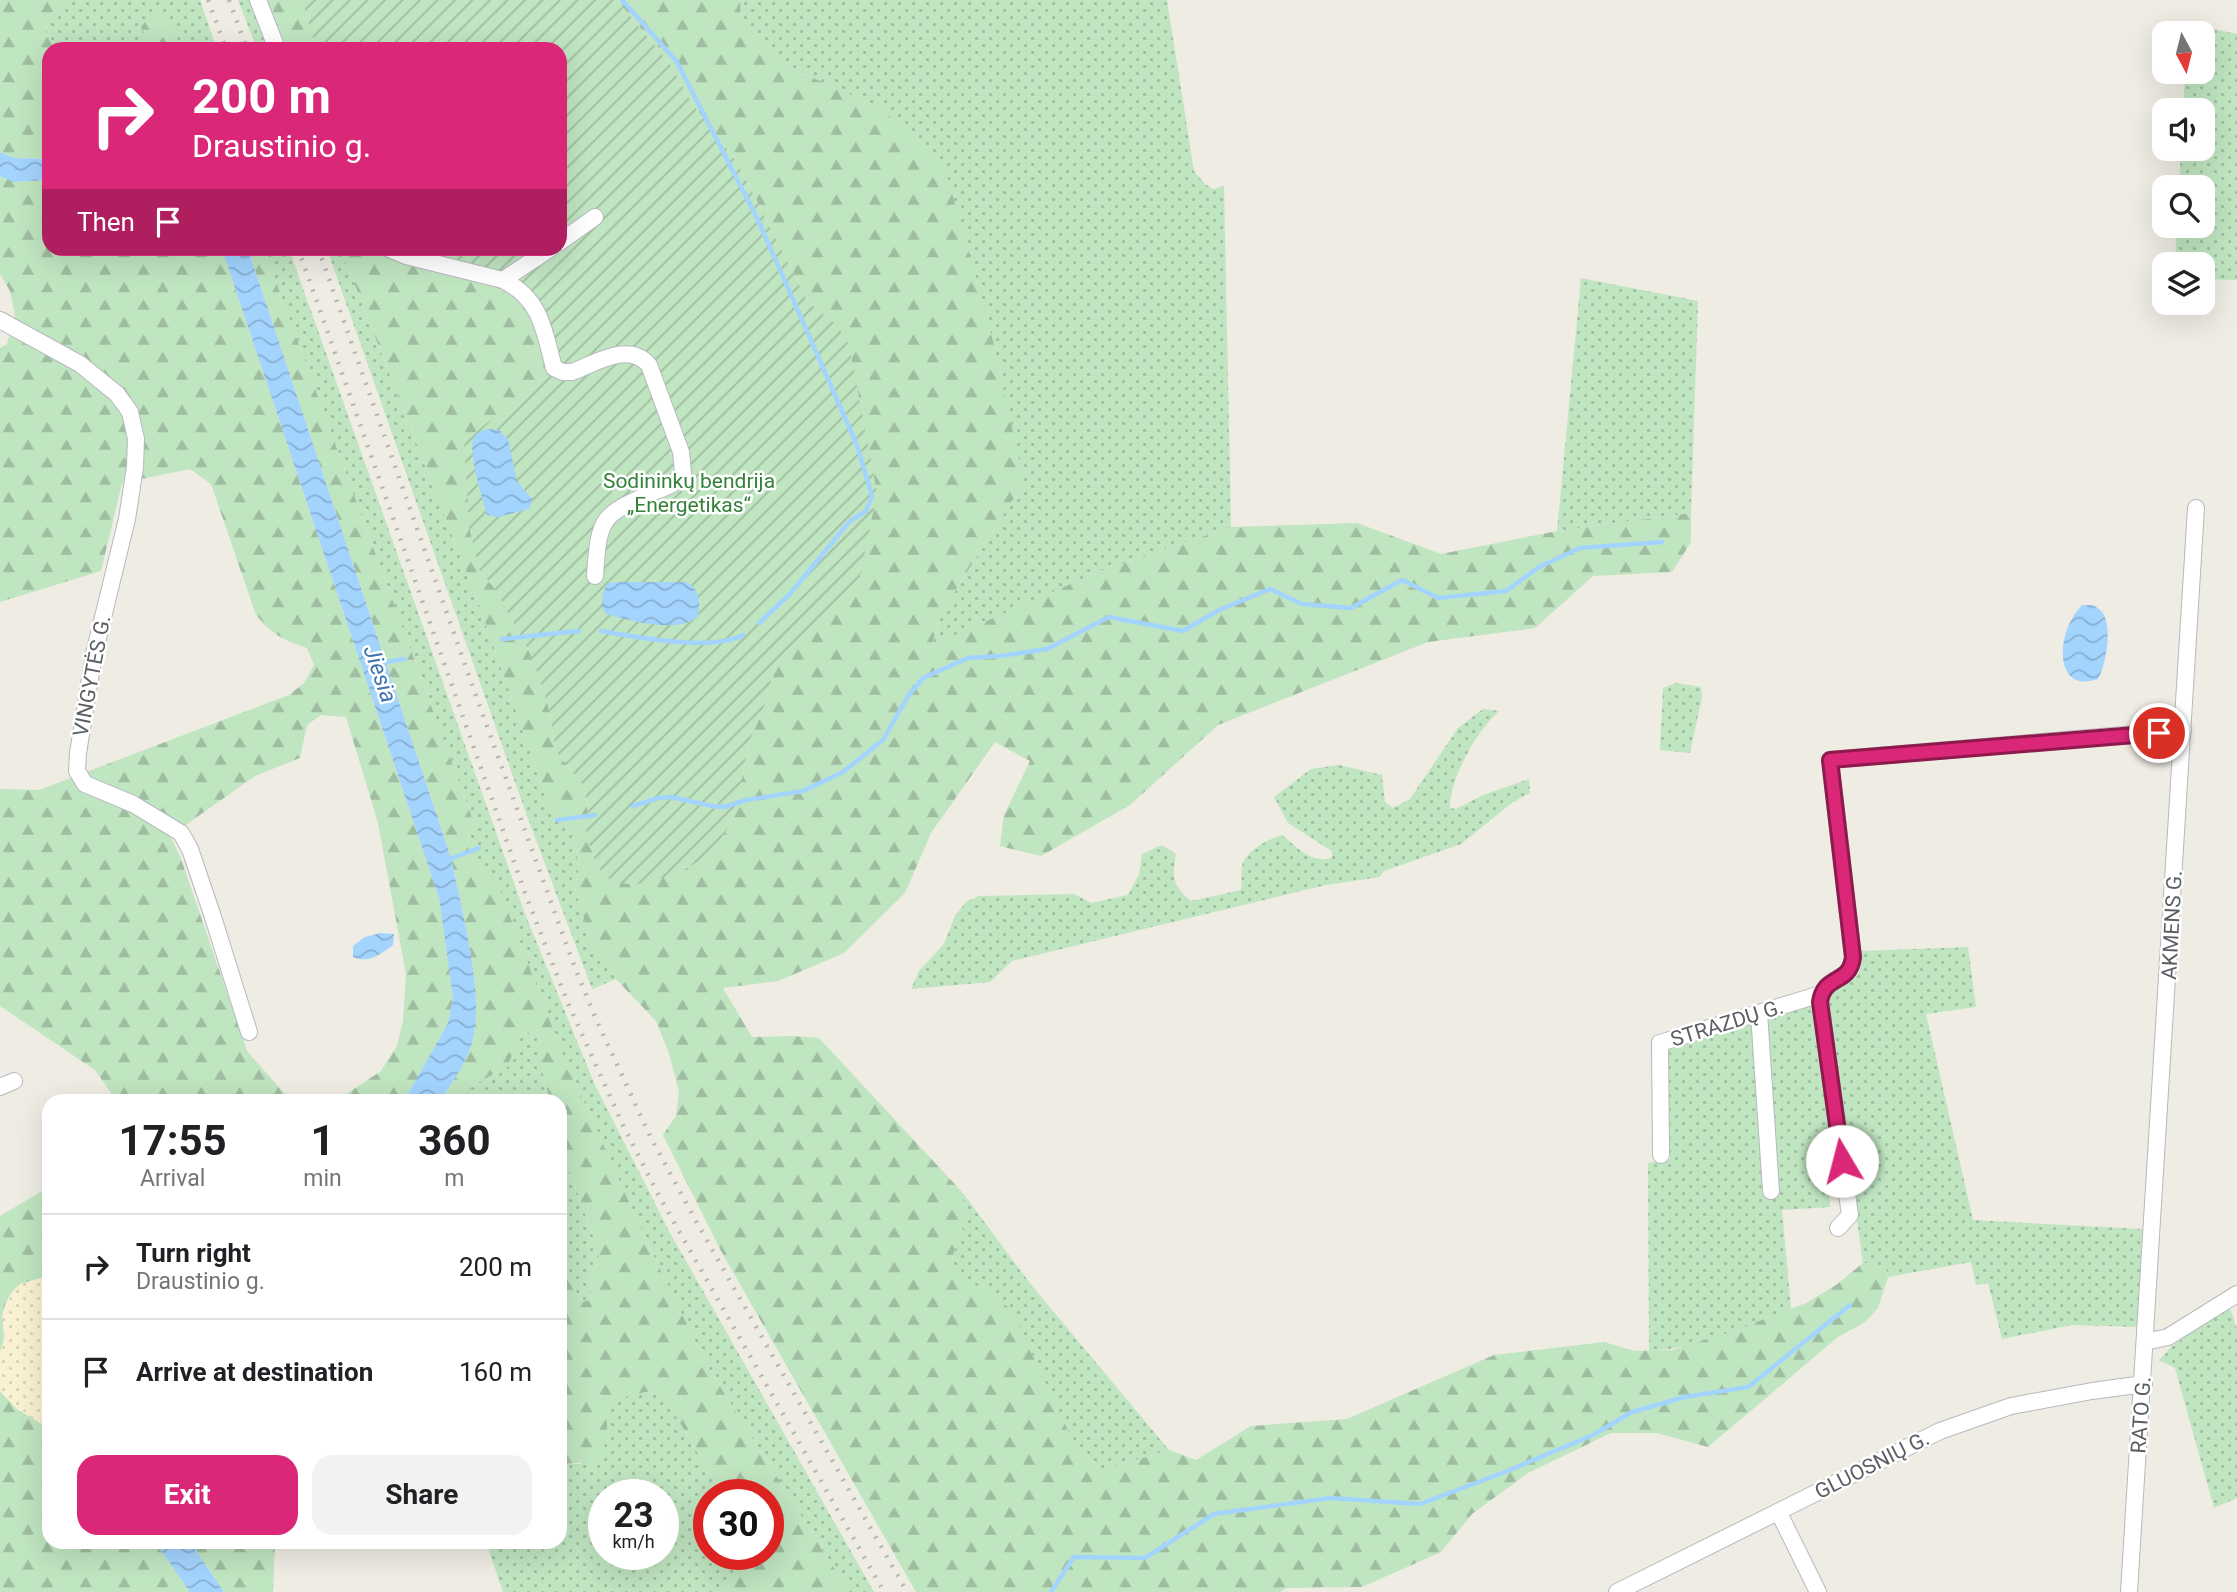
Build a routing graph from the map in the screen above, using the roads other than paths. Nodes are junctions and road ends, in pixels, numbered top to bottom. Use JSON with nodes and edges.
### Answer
{"nodes":[{"id":1,"x":258,"y":0,"type":"edge"},
{"id":2,"x":274,"y":42,"type":"edge"},
{"id":3,"x":595,"y":217,"type":"dead end"},
{"id":4,"x":567,"y":237,"type":"edge"},
{"id":5,"x":406,"y":256,"type":"edge"},
{"id":6,"x":539,"y":256,"type":"edge"},
{"id":7,"x":503,"y":280,"type":"junction"},
{"id":8,"x":0,"y":320,"type":"edge"},
{"id":9,"x":2196,"y":508,"type":"dead end"},
{"id":10,"x":595,"y":576,"type":"dead end"},
{"id":11,"x":2183,"y":730,"type":"junction"},
{"id":12,"x":1821,"y":994,"type":"junction"},
{"id":13,"x":1759,"y":1013,"type":"junction"},
{"id":14,"x":249,"y":1032,"type":"dead end"},
{"id":15,"x":1661,"y":1155,"type":"dead end"},
{"id":16,"x":1771,"y":1191,"type":"dead end"},
{"id":17,"x":1838,"y":1228,"type":"dead end"},
{"id":18,"x":2236,"y":1299,"type":"edge"},
{"id":19,"x":2145,"y":1342,"type":"junction"},
{"id":20,"x":2144,"y":1384,"type":"junction"},
{"id":21,"x":1779,"y":1513,"type":"junction"},
{"id":22,"x":1617,"y":1592,"type":"edge"},
{"id":23,"x":1818,"y":1592,"type":"edge"},
{"id":24,"x":2129,"y":1592,"type":"edge"}],
"edges":[{"from":1,"to":2,"type":"street"},
{"from":3,"to":4,"type":"street"},
{"from":5,"to":7,"type":"street"},
{"from":6,"to":7,"type":"street"},
{"from":7,"to":10,"type":"street"},
{"from":8,"to":14,"type":"street","name":"VINGYTĖS G."},
{"from":9,"to":11,"type":"street","name":"AKMENS G."},
{"from":11,"to":12,"type":"street"},
{"from":11,"to":19,"type":"street","name":"AKMENS G."},
{"from":12,"to":13,"type":"street","name":"STRAZDŲ G."},
{"from":12,"to":17,"type":"street"},
{"from":13,"to":15,"type":"street","name":"STRAZDŲ G."},
{"from":13,"to":16,"type":"street"},
{"from":18,"to":19,"type":"street"},
{"from":19,"to":20,"type":"street","name":"RATO G."},
{"from":20,"to":21,"type":"street","name":"GLUOSNIŲ G."},
{"from":20,"to":24,"type":"street","name":"RATO G."},
{"from":21,"to":22,"type":"street","name":"GLUOSNIŲ G."},
{"from":21,"to":23,"type":"street"}]}
